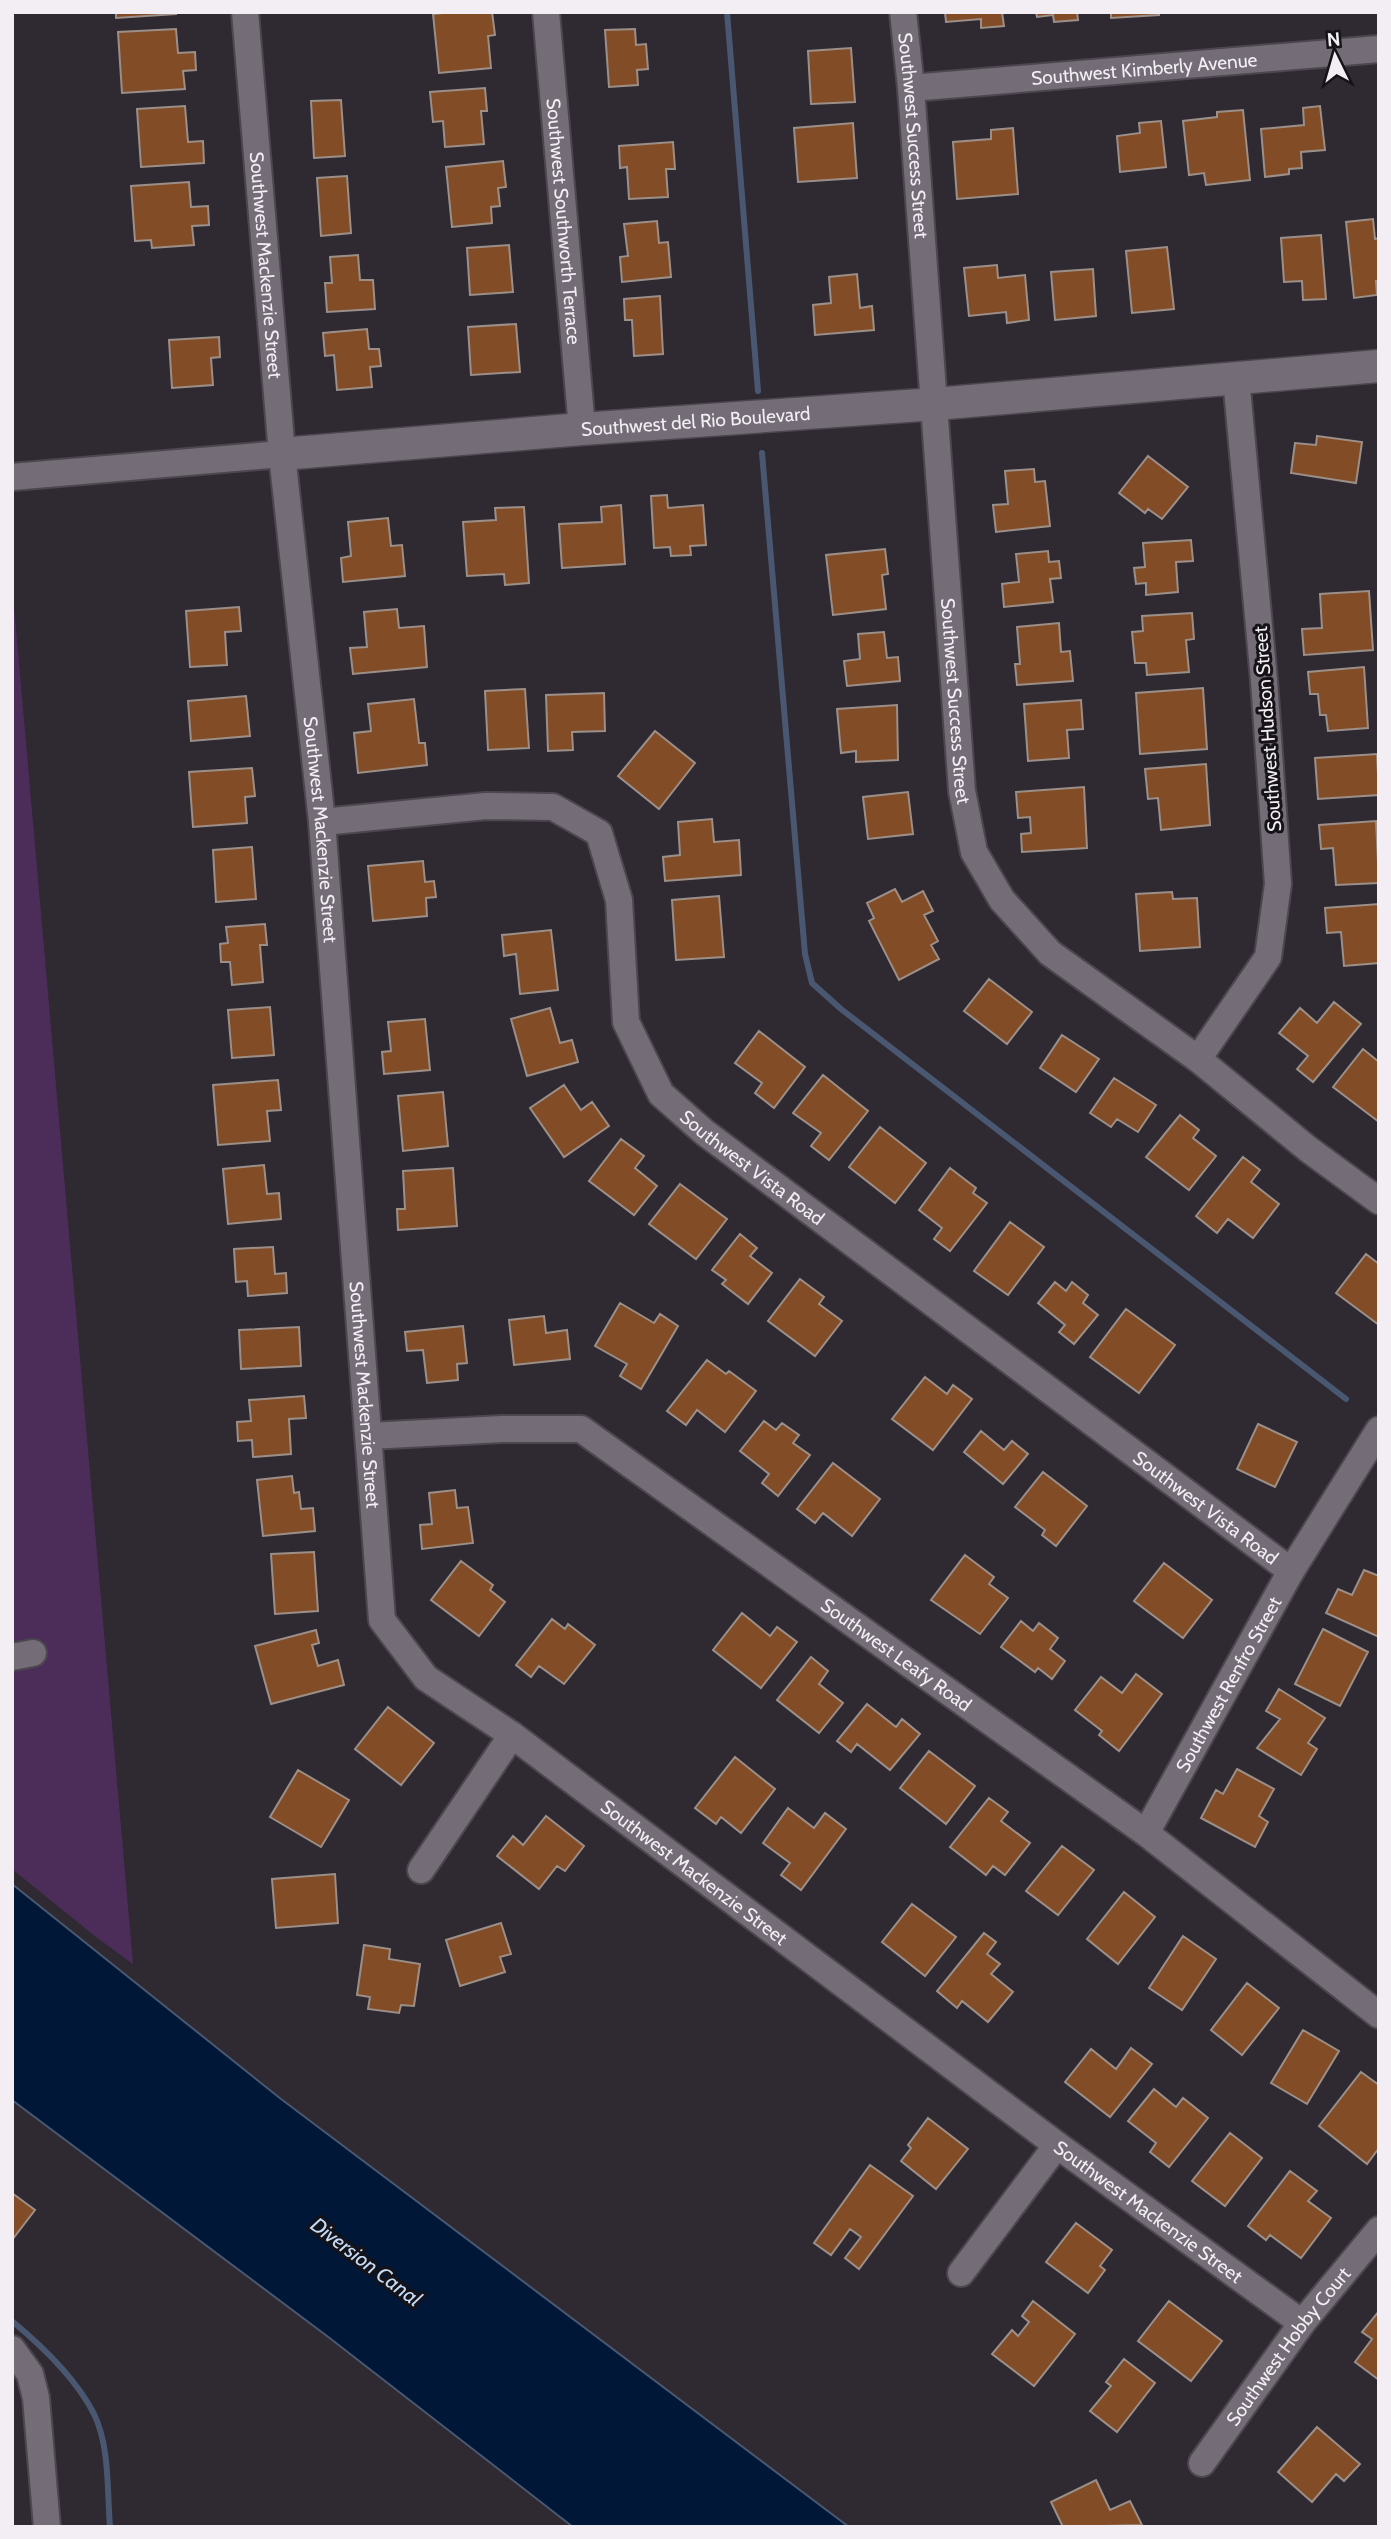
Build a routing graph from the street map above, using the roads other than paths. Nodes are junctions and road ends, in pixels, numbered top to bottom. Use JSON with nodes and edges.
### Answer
{"nodes":[{"id":1,"x":245,"y":12,"type":"edge"},
{"id":2,"x":546,"y":12,"type":"edge"},
{"id":3,"x":903,"y":12,"type":"edge"},
{"id":4,"x":1379,"y":50,"type":"edge"},
{"id":5,"x":911,"y":88,"type":"junction"},
{"id":6,"x":1379,"y":366,"type":"edge"},
{"id":7,"x":1236,"y":377,"type":"junction"},
{"id":8,"x":935,"y":404,"type":"junction"},
{"id":9,"x":582,"y":429,"type":"junction"},
{"id":10,"x":282,"y":454,"type":"junction"},
{"id":11,"x":12,"y":477,"type":"edge"},
{"id":12,"x":322,"y":822,"type":"junction"},
{"id":13,"x":1198,"y":1059,"type":"junction"},
{"id":14,"x":1379,"y":1201,"type":"edge"},
{"id":15,"x":1379,"y":1430,"type":"edge"},
{"id":16,"x":369,"y":1436,"type":"junction"},
{"id":17,"x":1291,"y":1571,"type":"junction"},
{"id":18,"x":512,"y":1735,"type":"junction"},
{"id":19,"x":1146,"y":1833,"type":"junction"},
{"id":20,"x":421,"y":1870,"type":"dead end"},
{"id":21,"x":1379,"y":2015,"type":"edge"},
{"id":22,"x":1057,"y":2145,"type":"junction"},
{"id":23,"x":1379,"y":2230,"type":"edge"},
{"id":24,"x":961,"y":2273,"type":"dead end"},
{"id":25,"x":1302,"y":2323,"type":"junction"},
{"id":26,"x":12,"y":2349,"type":"edge"},
{"id":27,"x":1202,"y":2463,"type":"dead end"},
{"id":28,"x":47,"y":2527,"type":"edge"}],
"edges":[{"from":1,"to":10,"type":"street","name":"Southwest Mackenzie Street"},
{"from":2,"to":9,"type":"street","name":"Southwest Southworth Terrace"},
{"from":3,"to":5,"type":"street","name":"Southwest Success Street"},
{"from":4,"to":5,"type":"street","name":"Southwest Kimberly Avenue"},
{"from":5,"to":8,"type":"street","name":"Southwest Success Street"},
{"from":6,"to":7,"type":"street","name":"Southwest del Rio Boulevard"},
{"from":7,"to":8,"type":"street","name":"Southwest del Rio Boulevard"},
{"from":7,"to":13,"type":"street","name":"Southwest Hudson Street"},
{"from":8,"to":9,"type":"street","name":"Southwest del Rio Boulevard"},
{"from":8,"to":13,"type":"street","name":"Southwest Success Street"},
{"from":9,"to":10,"type":"street","name":"Southwest del Rio Boulevard"},
{"from":10,"to":11,"type":"street","name":"Southwest del Rio Boulevard"},
{"from":10,"to":12,"type":"street","name":"Southwest Mackenzie Street"},
{"from":12,"to":16,"type":"street","name":"Southwest Mackenzie Street"},
{"from":12,"to":17,"type":"street","name":"Southwest Vista Road"},
{"from":13,"to":14,"type":"street","name":"Southwest Success Street"},
{"from":15,"to":17,"type":"street","name":"Southwest Renfro Street"},
{"from":16,"to":18,"type":"street","name":"Southwest Mackenzie Street"},
{"from":16,"to":19,"type":"street","name":"Southwest Leafy Road"},
{"from":17,"to":19,"type":"street","name":"Southwest Renfro Street"},
{"from":18,"to":20,"type":"street"},
{"from":18,"to":22,"type":"street","name":"Southwest Mackenzie Street"},
{"from":19,"to":21,"type":"street","name":"Southwest Leafy Road"},
{"from":22,"to":24,"type":"street"},
{"from":22,"to":25,"type":"street","name":"Southwest Mackenzie Street"},
{"from":23,"to":25,"type":"street","name":"Southwest Hobby Court"},
{"from":25,"to":27,"type":"street","name":"Southwest Hobby Court"},
{"from":26,"to":28,"type":"street"}]}
